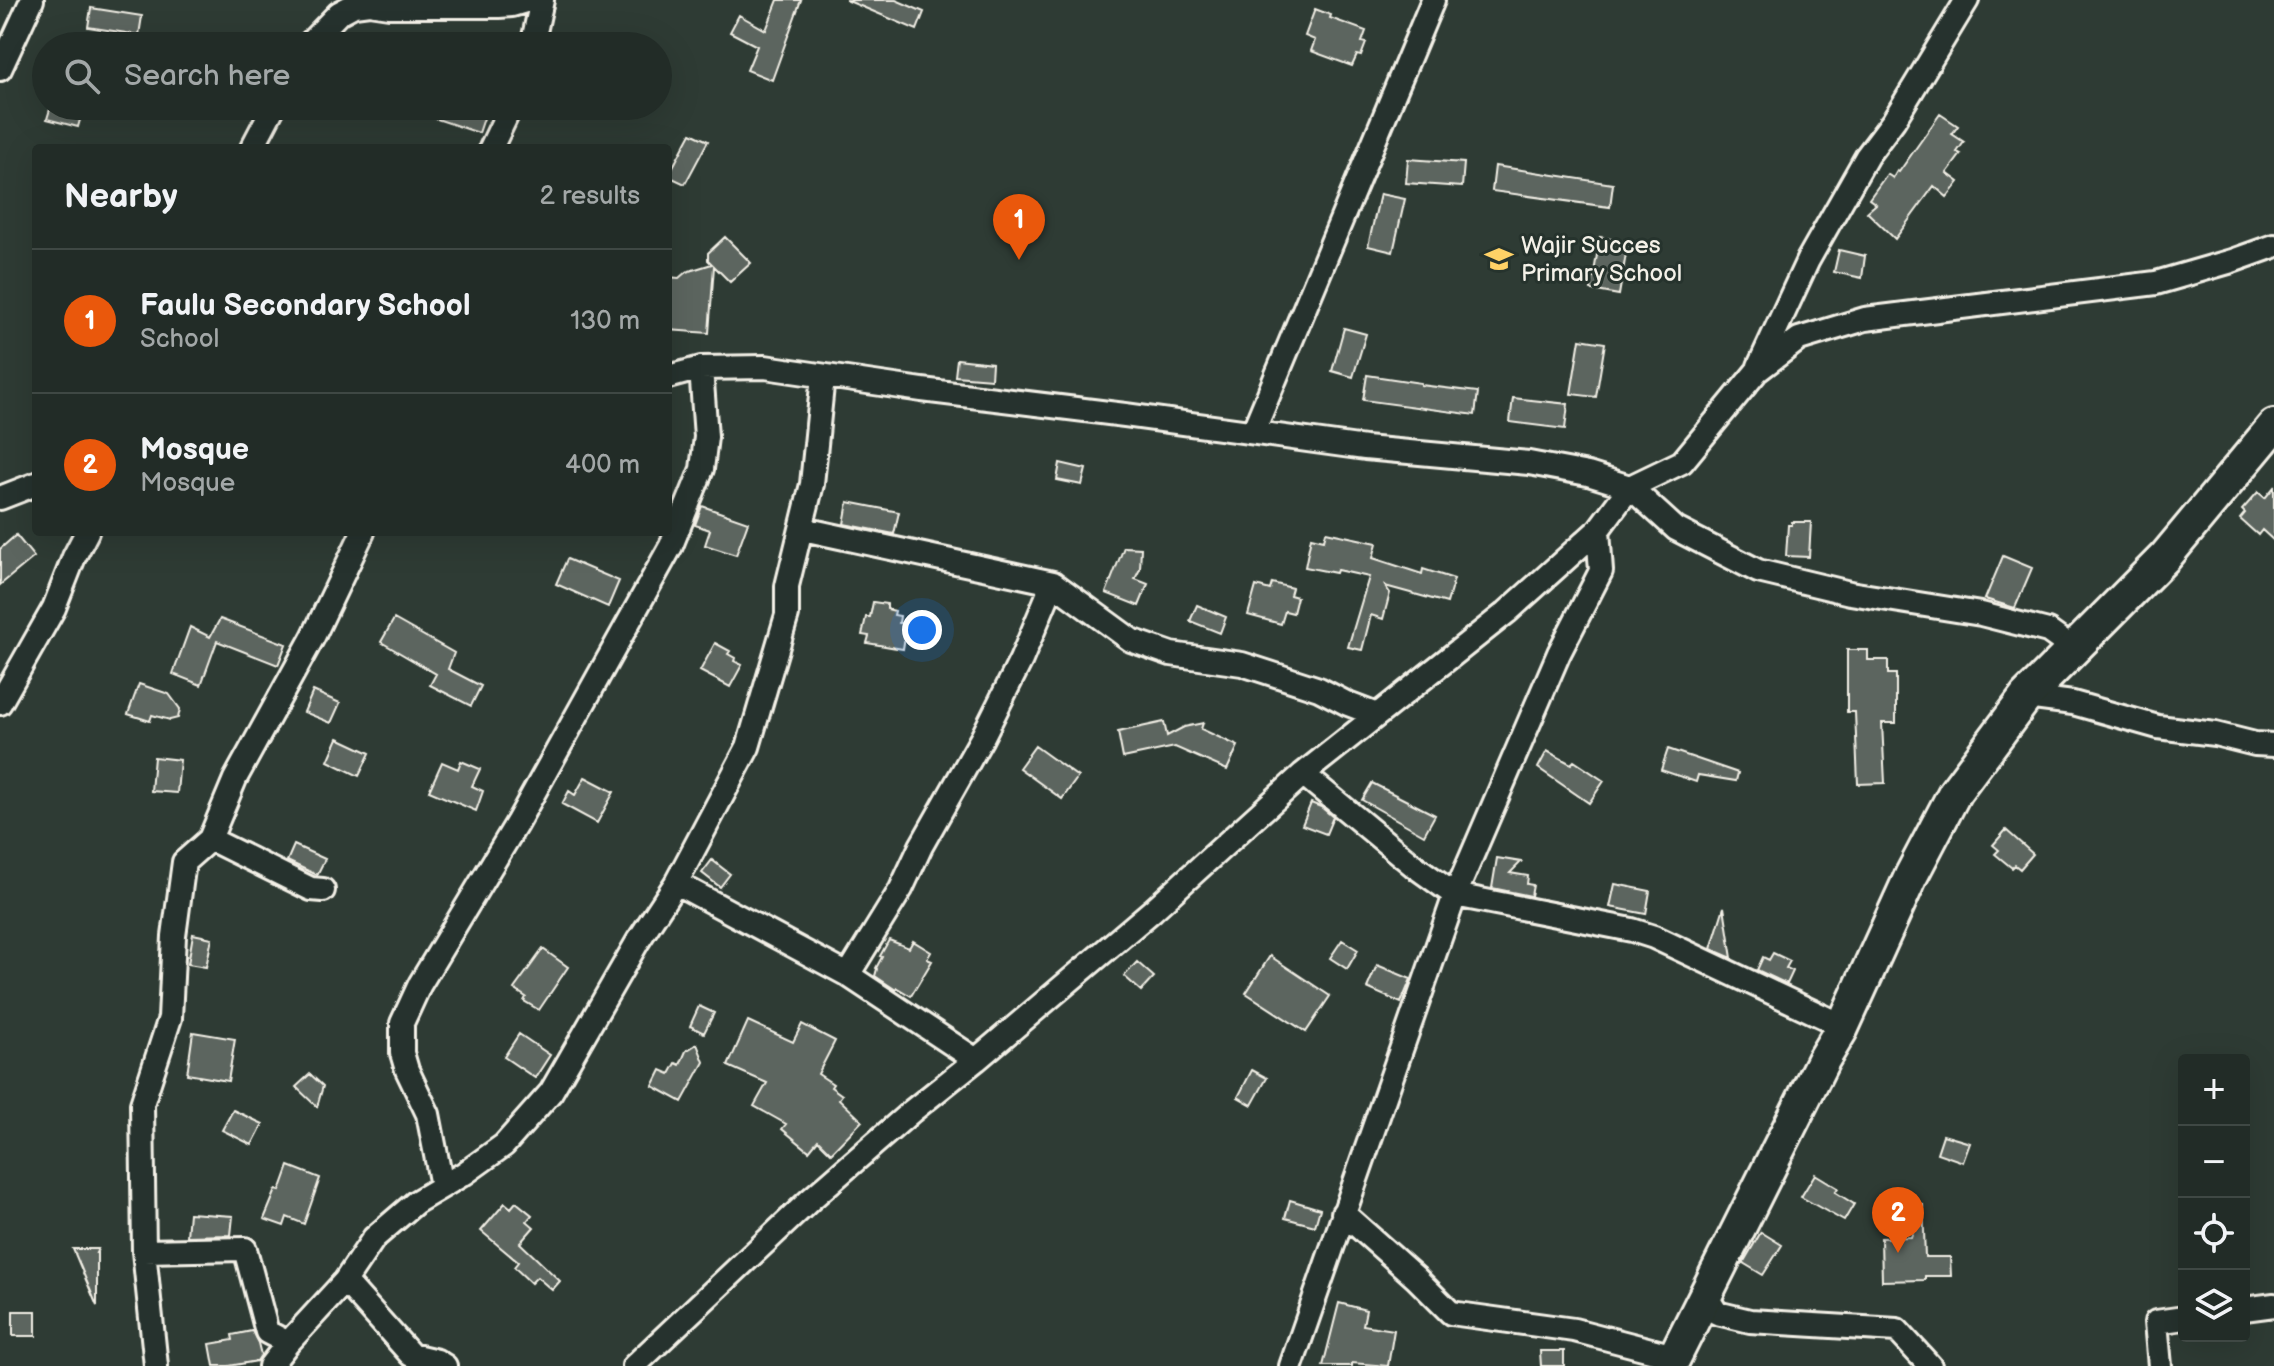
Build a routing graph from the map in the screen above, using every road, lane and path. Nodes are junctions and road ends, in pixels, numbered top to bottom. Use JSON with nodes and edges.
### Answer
{"nodes":[{"id":1,"x":32,"y":0,"type":"edge"},
{"id":2,"x":529,"y":0,"type":"edge"},
{"id":3,"x":542,"y":0,"type":"edge"},
{"id":4,"x":1433,"y":0,"type":"edge"},
{"id":5,"x":1967,"y":0,"type":"edge"},
{"id":6,"x":390,"y":3,"type":"edge"},
{"id":7,"x":321,"y":32,"type":"edge"},
{"id":8,"x":535,"y":32,"type":"edge"},
{"id":9,"x":0,"y":69,"type":"edge"},
{"id":10,"x":267,"y":120,"type":"edge"},
{"id":11,"x":504,"y":120,"type":"edge"},
{"id":12,"x":254,"y":144,"type":"edge"},
{"id":13,"x":493,"y":144,"type":"edge"},
{"id":14,"x":2274,"y":246,"type":"edge"},
{"id":15,"x":701,"y":368,"type":"junction"},
{"id":16,"x":1757,"y":371,"type":"junction"},
{"id":17,"x":672,"y":376,"type":"edge"},
{"id":18,"x":823,"y":376,"type":"junction"},
{"id":19,"x":2274,"y":426,"type":"edge"},
{"id":20,"x":1253,"y":432,"type":"junction"},
{"id":21,"x":32,"y":486,"type":"edge"},
{"id":22,"x":1630,"y":487,"type":"junction"},
{"id":23,"x":0,"y":498,"type":"edge"},
{"id":24,"x":803,"y":529,"type":"junction"},
{"id":25,"x":1598,"y":530,"type":"junction"},
{"id":26,"x":85,"y":536,"type":"edge"},
{"id":27,"x":361,"y":536,"type":"edge"},
{"id":28,"x":1053,"y":583,"type":"junction"},
{"id":29,"x":2073,"y":649,"type":"junction"},
{"id":30,"x":2026,"y":697,"type":"junction"},
{"id":31,"x":0,"y":703,"type":"edge"},
{"id":32,"x":1377,"y":715,"type":"junction"},
{"id":33,"x":2274,"y":745,"type":"edge"},
{"id":34,"x":1303,"y":774,"type":"junction"},
{"id":35,"x":210,"y":839,"type":"junction"},
{"id":36,"x":676,"y":883,"type":"junction"},
{"id":37,"x":323,"y":890,"type":"dead end"},
{"id":38,"x":1455,"y":895,"type":"junction"},
{"id":39,"x":848,"y":975,"type":"junction"},
{"id":40,"x":1843,"y":1026,"type":"junction"},
{"id":41,"x":976,"y":1060,"type":"junction"},
{"id":42,"x":442,"y":1186,"type":"junction"},
{"id":43,"x":1343,"y":1213,"type":"junction"},
{"id":44,"x":144,"y":1251,"type":"junction"},
{"id":45,"x":345,"y":1281,"type":"junction"},
{"id":46,"x":1705,"y":1294,"type":"junction"},
{"id":47,"x":2274,"y":1305,"type":"edge"},
{"id":48,"x":2250,"y":1308,"type":"edge"},
{"id":49,"x":2178,"y":1319,"type":"edge"},
{"id":50,"x":288,"y":1343,"type":"junction"},
{"id":51,"x":1672,"y":1361,"type":"edge"},
{"id":52,"x":156,"y":1366,"type":"edge"},
{"id":53,"x":270,"y":1366,"type":"edge"},
{"id":54,"x":445,"y":1366,"type":"edge"},
{"id":55,"x":634,"y":1366,"type":"edge"},
{"id":56,"x":1291,"y":1366,"type":"edge"},
{"id":57,"x":1930,"y":1366,"type":"edge"},
{"id":58,"x":2160,"y":1366,"type":"edge"}],
"edges":[{"from":1,"to":9,"type":"street"},
{"from":2,"to":6,"type":"street"},
{"from":3,"to":8,"type":"street"},
{"from":4,"to":20,"type":"street"},
{"from":5,"to":16,"type":"street"},
{"from":6,"to":7,"type":"street"},
{"from":10,"to":12,"type":"street"},
{"from":11,"to":13,"type":"street"},
{"from":14,"to":16,"type":"street"},
{"from":15,"to":17,"type":"street"},
{"from":15,"to":18,"type":"street"},
{"from":15,"to":42,"type":"street"},
{"from":16,"to":22,"type":"street"},
{"from":18,"to":20,"type":"street"},
{"from":18,"to":24,"type":"street"},
{"from":19,"to":29,"type":"street"},
{"from":20,"to":22,"type":"street"},
{"from":21,"to":23,"type":"street"},
{"from":22,"to":25,"type":"street"},
{"from":22,"to":29,"type":"street"},
{"from":24,"to":28,"type":"street"},
{"from":24,"to":36,"type":"street"},
{"from":25,"to":32,"type":"street"},
{"from":25,"to":38,"type":"street"},
{"from":26,"to":31,"type":"street"},
{"from":27,"to":35,"type":"street"},
{"from":28,"to":32,"type":"street"},
{"from":28,"to":39,"type":"street"},
{"from":29,"to":30,"type":"street"},
{"from":30,"to":33,"type":"street"},
{"from":30,"to":40,"type":"street"},
{"from":32,"to":34,"type":"street"},
{"from":34,"to":38,"type":"street"},
{"from":34,"to":41,"type":"street"},
{"from":35,"to":37,"type":"street"},
{"from":35,"to":44,"type":"street"},
{"from":36,"to":39,"type":"street"},
{"from":36,"to":42,"type":"street"},
{"from":38,"to":40,"type":"street"},
{"from":38,"to":43,"type":"street"},
{"from":39,"to":41,"type":"street"},
{"from":40,"to":46,"type":"street"},
{"from":41,"to":55,"type":"street"},
{"from":42,"to":45,"type":"street"},
{"from":43,"to":51,"type":"street"},
{"from":43,"to":56,"type":"street"},
{"from":44,"to":50,"type":"street"},
{"from":44,"to":52,"type":"street"},
{"from":45,"to":50,"type":"street"},
{"from":45,"to":54,"type":"street"},
{"from":46,"to":51,"type":"street"},
{"from":46,"to":57,"type":"street"},
{"from":47,"to":48,"type":"street"},
{"from":49,"to":58,"type":"street"},
{"from":50,"to":53,"type":"street"}]}
